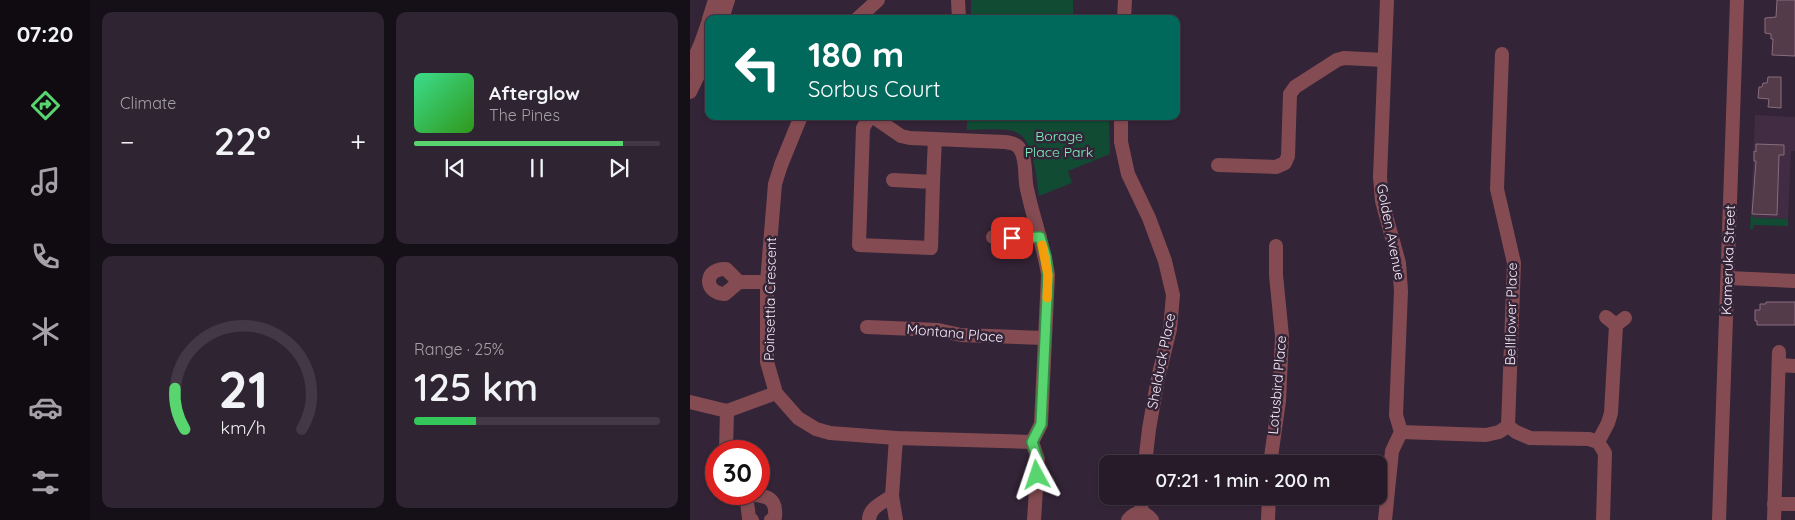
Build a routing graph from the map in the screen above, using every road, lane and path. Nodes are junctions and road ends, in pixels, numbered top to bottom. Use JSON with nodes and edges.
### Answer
{"nodes":[{"id":1,"x":715,"y":0,"type":"edge"},
{"id":2,"x":728,"y":0,"type":"edge"},
{"id":3,"x":878,"y":0,"type":"edge"},
{"id":4,"x":958,"y":0,"type":"edge"},
{"id":5,"x":1124,"y":0,"type":"edge"},
{"id":6,"x":1387,"y":0,"type":"edge"},
{"id":7,"x":1737,"y":0,"type":"edge"},
{"id":8,"x":1745,"y":0,"type":"edge"},
{"id":9,"x":710,"y":15,"type":"edge"},
{"id":10,"x":723,"y":15,"type":"edge"},
{"id":11,"x":861,"y":15,"type":"edge"},
{"id":12,"x":959,"y":15,"type":"edge"},
{"id":13,"x":1124,"y":15,"type":"edge"},
{"id":14,"x":705,"y":48,"type":"edge"},
{"id":15,"x":705,"y":50,"type":"edge"},
{"id":16,"x":1502,"y":54,"type":"dead end"},
{"id":17,"x":1384,"y":60,"type":"junction"},
{"id":18,"x":690,"y":68,"type":"edge"},
{"id":19,"x":690,"y":92,"type":"edge"},
{"id":20,"x":799,"y":120,"type":"edge"},
{"id":21,"x":868,"y":120,"type":"edge"},
{"id":22,"x":877,"y":120,"type":"edge"},
{"id":23,"x":1121,"y":120,"type":"edge"},
{"id":24,"x":934,"y":139,"type":"junction"},
{"id":25,"x":1218,"y":165,"type":"dead end"},
{"id":26,"x":893,"y":180,"type":"dead end"},
{"id":27,"x":934,"y":182,"type":"junction"},
{"id":28,"x":1040,"y":237,"type":"junction"},
{"id":29,"x":993,"y":238,"type":"dead end"},
{"id":30,"x":1276,"y":246,"type":"dead end"},
{"id":31,"x":1732,"y":278,"type":"junction"},
{"id":32,"x":1795,"y":281,"type":"edge"},
{"id":33,"x":739,"y":282,"type":"dead end"},
{"id":34,"x":767,"y":282,"type":"junction"},
{"id":35,"x":1616,"y":320,"type":"dead end"},
{"id":36,"x":867,"y":327,"type":"dead end"},
{"id":37,"x":1044,"y":338,"type":"junction"},
{"id":38,"x":1795,"y":366,"type":"edge"},
{"id":39,"x":776,"y":394,"type":"junction"},
{"id":40,"x":690,"y":401,"type":"edge"},
{"id":41,"x":727,"y":411,"type":"junction"},
{"id":42,"x":1508,"y":426,"type":"junction"},
{"id":43,"x":1401,"y":432,"type":"junction"},
{"id":44,"x":896,"y":438,"type":"junction"},
{"id":45,"x":726,"y":440,"type":"edge"},
{"id":46,"x":1032,"y":442,"type":"junction"},
{"id":47,"x":1598,"y":442,"type":"junction"},
{"id":48,"x":1146,"y":455,"type":"edge"},
{"id":49,"x":1271,"y":455,"type":"edge"},
{"id":50,"x":892,"y":496,"type":"junction"},
{"id":51,"x":770,"y":498,"type":"edge"},
{"id":52,"x":1774,"y":504,"type":"junction"},
{"id":53,"x":1795,"y":504,"type":"edge"},
{"id":54,"x":747,"y":505,"type":"edge"},
{"id":55,"x":1269,"y":505,"type":"edge"},
{"id":56,"x":1146,"y":516,"type":"edge"},
{"id":57,"x":752,"y":520,"type":"edge"},
{"id":58,"x":771,"y":520,"type":"edge"},
{"id":59,"x":869,"y":520,"type":"edge"},
{"id":60,"x":896,"y":520,"type":"edge"},
{"id":61,"x":1034,"y":520,"type":"edge"},
{"id":62,"x":1128,"y":520,"type":"edge"},
{"id":63,"x":1268,"y":520,"type":"edge"},
{"id":64,"x":1385,"y":520,"type":"edge"},
{"id":65,"x":1603,"y":520,"type":"edge"},
{"id":66,"x":1719,"y":520,"type":"edge"},
{"id":67,"x":1727,"y":520,"type":"edge"},
{"id":68,"x":1774,"y":520,"type":"edge"}],
"edges":[{"from":1,"to":9,"type":"street"},
{"from":2,"to":10,"type":"street"},
{"from":3,"to":11,"type":"street"},
{"from":4,"to":12,"type":"street"},
{"from":5,"to":13,"type":"street"},
{"from":6,"to":17,"type":"street","name":"Golden Avenue"},
{"from":7,"to":31,"type":"street","name":"Kameruka Street"},
{"from":8,"to":31,"type":"street","name":"Kameruka Street"},
{"from":14,"to":18,"type":"street"},
{"from":15,"to":19,"type":"street"},
{"from":16,"to":42,"type":"street","name":"Bellflower Place"},
{"from":17,"to":25,"type":"street"},
{"from":17,"to":43,"type":"street","name":"Golden Avenue"},
{"from":20,"to":34,"type":"street","name":"Poinsettia Crescent"},
{"from":21,"to":27,"type":"street"},
{"from":22,"to":24,"type":"street"},
{"from":23,"to":48,"type":"street","name":"Shelduck Place"},
{"from":24,"to":27,"type":"street"},
{"from":24,"to":28,"type":"street"},
{"from":26,"to":27,"type":"street"},
{"from":28,"to":29,"type":"street"},
{"from":28,"to":37,"type":"street"},
{"from":30,"to":49,"type":"street","name":"Lotusbird Place"},
{"from":31,"to":32,"type":"street"},
{"from":31,"to":66,"type":"street","name":"Kameruka Street"},
{"from":31,"to":67,"type":"street","name":"Kameruka Street"},
{"from":33,"to":34,"type":"street"},
{"from":34,"to":39,"type":"street","name":"Poinsettia Crescent"},
{"from":35,"to":47,"type":"street"},
{"from":36,"to":37,"type":"street","name":"Montana Place"},
{"from":37,"to":46,"type":"street"},
{"from":38,"to":52,"type":"street"},
{"from":39,"to":41,"type":"street"},
{"from":39,"to":44,"type":"street","name":"Poinsettia Crescent"},
{"from":40,"to":41,"type":"street"},
{"from":41,"to":45,"type":"street"},
{"from":42,"to":43,"type":"street"},
{"from":42,"to":47,"type":"street"},
{"from":43,"to":64,"type":"street"},
{"from":44,"to":46,"type":"street","name":"Poinsettia Crescent"},
{"from":44,"to":50,"type":"street"},
{"from":46,"to":61,"type":"street"},
{"from":47,"to":65,"type":"street"},
{"from":50,"to":59,"type":"street"},
{"from":50,"to":60,"type":"street"},
{"from":51,"to":58,"type":"street"},
{"from":52,"to":53,"type":"street"},
{"from":52,"to":68,"type":"street"},
{"from":54,"to":57,"type":"street"},
{"from":55,"to":63,"type":"street"},
{"from":56,"to":62,"type":"street"}]}
